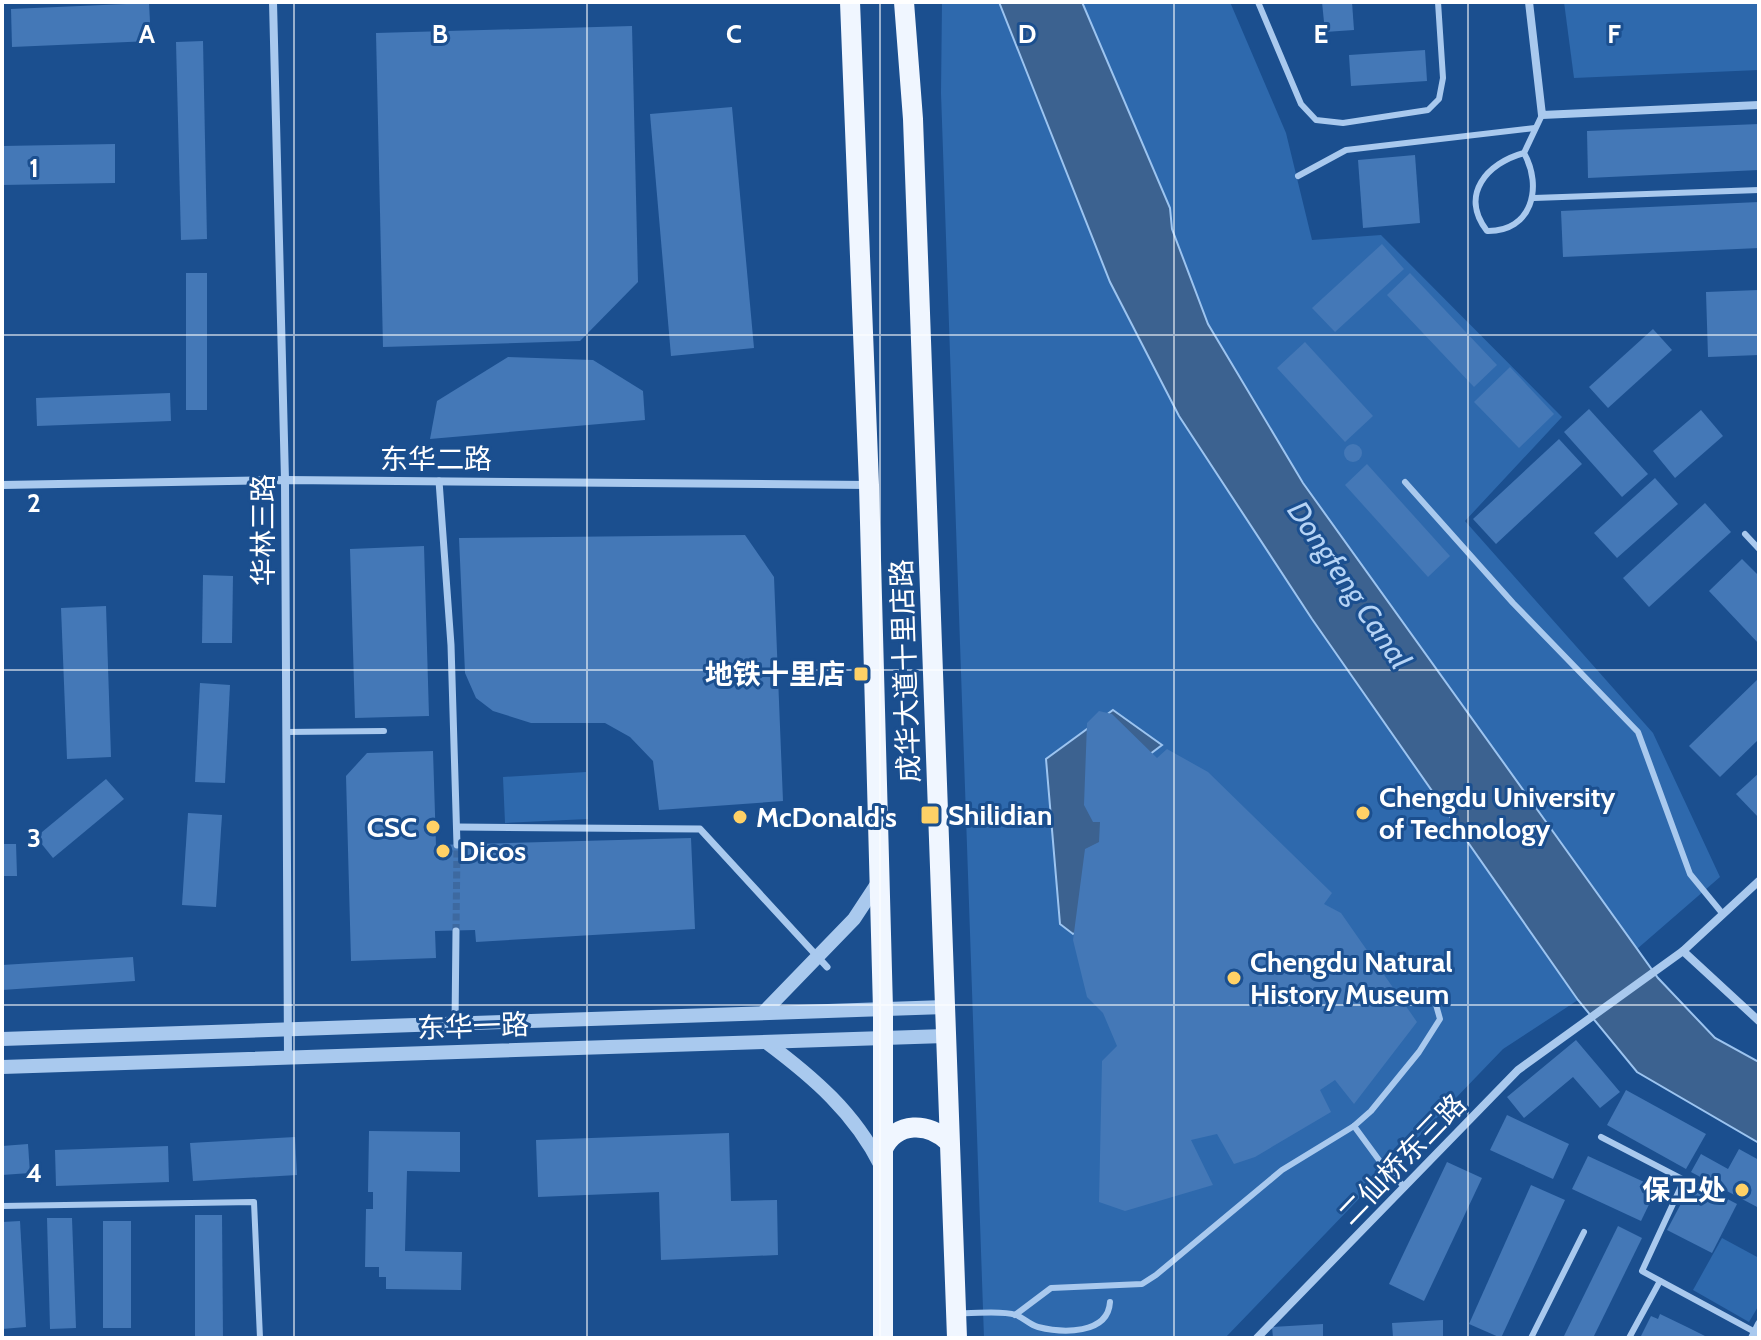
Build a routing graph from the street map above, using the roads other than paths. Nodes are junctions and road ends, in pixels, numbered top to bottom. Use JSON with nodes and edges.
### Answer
{"nodes":[{"id":1,"x":273,"y":2,"type":"edge"},
{"id":2,"x":850,"y":2,"type":"edge"},
{"id":3,"x":904,"y":2,"type":"edge"},
{"id":4,"x":1258,"y":2,"type":"edge"},
{"id":5,"x":1438,"y":2,"type":"edge"},
{"id":6,"x":1529,"y":2,"type":"edge"},
{"id":7,"x":1759,"y":105,"type":"edge"},
{"id":8,"x":1542,"y":115,"type":"junction"},
{"id":9,"x":1535,"y":128,"type":"junction"},
{"id":10,"x":1524,"y":153,"type":"junction"},
{"id":11,"x":1298,"y":176,"type":"dead end"},
{"id":12,"x":1759,"y":190,"type":"edge"},
{"id":13,"x":1534,"y":198,"type":"junction"},
{"id":14,"x":285,"y":480,"type":"junction"},
{"id":15,"x":439,"y":481,"type":"junction"},
{"id":16,"x":1405,"y":482,"type":"dead end"},
{"id":17,"x":2,"y":485,"type":"edge"},
{"id":18,"x":869,"y":485,"type":"junction"},
{"id":19,"x":1745,"y":534,"type":"dead end"},
{"id":20,"x":1759,"y":549,"type":"edge"},
{"id":21,"x":384,"y":731,"type":"dead end"},
{"id":22,"x":286,"y":732,"type":"junction"},
{"id":23,"x":458,"y":827,"type":"junction"},
{"id":24,"x":457,"y":845,"type":"tunnel mouth"},
{"id":25,"x":880,"y":881,"type":"junction"},
{"id":26,"x":1759,"y":881,"type":"edge"},
{"id":27,"x":1722,"y":913,"type":"junction"},
{"id":28,"x":456,"y":931,"type":"tunnel mouth"},
{"id":29,"x":1683,"y":951,"type":"junction"},
{"id":30,"x":823,"y":962,"type":"junction"},
{"id":31,"x":1433,"y":994,"type":"dead end"},
{"id":32,"x":945,"y":1007,"type":"junction"},
{"id":33,"x":883,"y":1009,"type":"junction"},
{"id":34,"x":763,"y":1013,"type":"junction"},
{"id":35,"x":1759,"y":1021,"type":"edge"},
{"id":36,"x":455,"y":1024,"type":"junction"},
{"id":37,"x":288,"y":1029,"type":"junction"},
{"id":38,"x":945,"y":1036,"type":"junction"},
{"id":39,"x":883,"y":1038,"type":"junction"},
{"id":40,"x":2,"y":1039,"type":"edge"},
{"id":41,"x":766,"y":1042,"type":"junction"},
{"id":42,"x":288,"y":1058,"type":"junction"},
{"id":43,"x":2,"y":1067,"type":"edge"},
{"id":44,"x":1354,"y":1126,"type":"junction"},
{"id":45,"x":1601,"y":1137,"type":"dead end"},
{"id":46,"x":949,"y":1142,"type":"junction"},
{"id":47,"x":882,"y":1159,"type":"junction"},
{"id":48,"x":1405,"y":1187,"type":"junction"},
{"id":49,"x":2,"y":1206,"type":"edge"},
{"id":50,"x":1584,"y":1232,"type":"dead end"},
{"id":51,"x":1660,"y":1281,"type":"junction"},
{"id":52,"x":1110,"y":1302,"type":"dead end"},
{"id":53,"x":956,"y":1313,"type":"junction"},
{"id":54,"x":1015,"y":1315,"type":"junction"},
{"id":55,"x":1755,"y":1331,"type":"edge"},
{"id":56,"x":260,"y":1338,"type":"edge"},
{"id":57,"x":883,"y":1338,"type":"edge"},
{"id":58,"x":957,"y":1338,"type":"edge"},
{"id":59,"x":1257,"y":1338,"type":"edge"},
{"id":60,"x":1531,"y":1338,"type":"edge"},
{"id":61,"x":1629,"y":1338,"type":"edge"}],
"edges":[{"from":1,"to":14,"type":"street","name":"华林三路"},
{"from":2,"to":18,"type":"main road","name":"成华大道十里店路"},
{"from":3,"to":32,"type":"main road","name":"成华大道十里店路"},
{"from":4,"to":5,"type":"lane"},
{"from":6,"to":8,"type":"street"},
{"from":7,"to":8,"type":"street"},
{"from":8,"to":9,"type":"lane"},
{"from":9,"to":10,"type":"lane"},
{"from":9,"to":11,"type":"lane"},
{"from":10,"to":13,"type":"lane"},
{"from":10,"to":13,"type":"lane"},
{"from":12,"to":13,"type":"lane"},
{"from":14,"to":15,"type":"street","name":"东华二路"},
{"from":14,"to":17,"type":"street","name":"东华二路"},
{"from":14,"to":22,"type":"street","name":"华林三路"},
{"from":15,"to":18,"type":"street","name":"东华二路"},
{"from":15,"to":23,"type":"street"},
{"from":16,"to":27,"type":"lane"},
{"from":18,"to":25,"type":"main road","name":"成华大道十里店路"},
{"from":19,"to":20,"type":"lane"},
{"from":21,"to":22,"type":"lane"},
{"from":22,"to":37,"type":"street","name":"华林三路"},
{"from":23,"to":24,"type":"street"},
{"from":23,"to":30,"type":"street"},
{"from":25,"to":30,"type":"street"},
{"from":25,"to":33,"type":"main road","name":"成华大道十里店路"},
{"from":26,"to":27,"type":"street","name":"二仙桥东三路"},
{"from":27,"to":29,"type":"street","name":"二仙桥东三路"},
{"from":28,"to":36,"type":"street"},
{"from":29,"to":35,"type":"street"},
{"from":29,"to":48,"type":"street","name":"二仙桥东三路"},
{"from":30,"to":34,"type":"street"},
{"from":31,"to":44,"type":"lane"},
{"from":32,"to":33,"type":"street","name":"东华一路"},
{"from":32,"to":38,"type":"main road","name":"成华大道十里店路"},
{"from":33,"to":34,"type":"street","name":"东华一路"},
{"from":33,"to":39,"type":"main road","name":"成华大道十里店路"},
{"from":34,"to":36,"type":"street","name":"东华一路"},
{"from":36,"to":37,"type":"street","name":"东华一路"},
{"from":37,"to":40,"type":"street","name":"东华一路"},
{"from":37,"to":42,"type":"street","name":"华林三路"},
{"from":38,"to":39,"type":"street","name":"东华一路"},
{"from":38,"to":46,"type":"main road","name":"成华大道十里店路"},
{"from":39,"to":41,"type":"street","name":"东华一路"},
{"from":39,"to":47,"type":"main road","name":"成华大道十里店路"},
{"from":41,"to":42,"type":"street","name":"东华一路"},
{"from":41,"to":47,"type":"street"},
{"from":42,"to":43,"type":"street","name":"东华一路"},
{"from":44,"to":48,"type":"lane"},
{"from":44,"to":54,"type":"lane"},
{"from":45,"to":51,"type":"lane"},
{"from":46,"to":47,"type":"main road"},
{"from":46,"to":53,"type":"main road","name":"成华大道十里店路"},
{"from":47,"to":57,"type":"main road","name":"成华大道十里店路"},
{"from":48,"to":59,"type":"street","name":"二仙桥东三路"},
{"from":49,"to":56,"type":"lane"},
{"from":50,"to":60,"type":"lane"},
{"from":51,"to":55,"type":"lane"},
{"from":51,"to":61,"type":"lane"},
{"from":52,"to":54,"type":"lane"},
{"from":53,"to":54,"type":"lane"},
{"from":53,"to":58,"type":"main road","name":"成华大道十里店路"}]}
